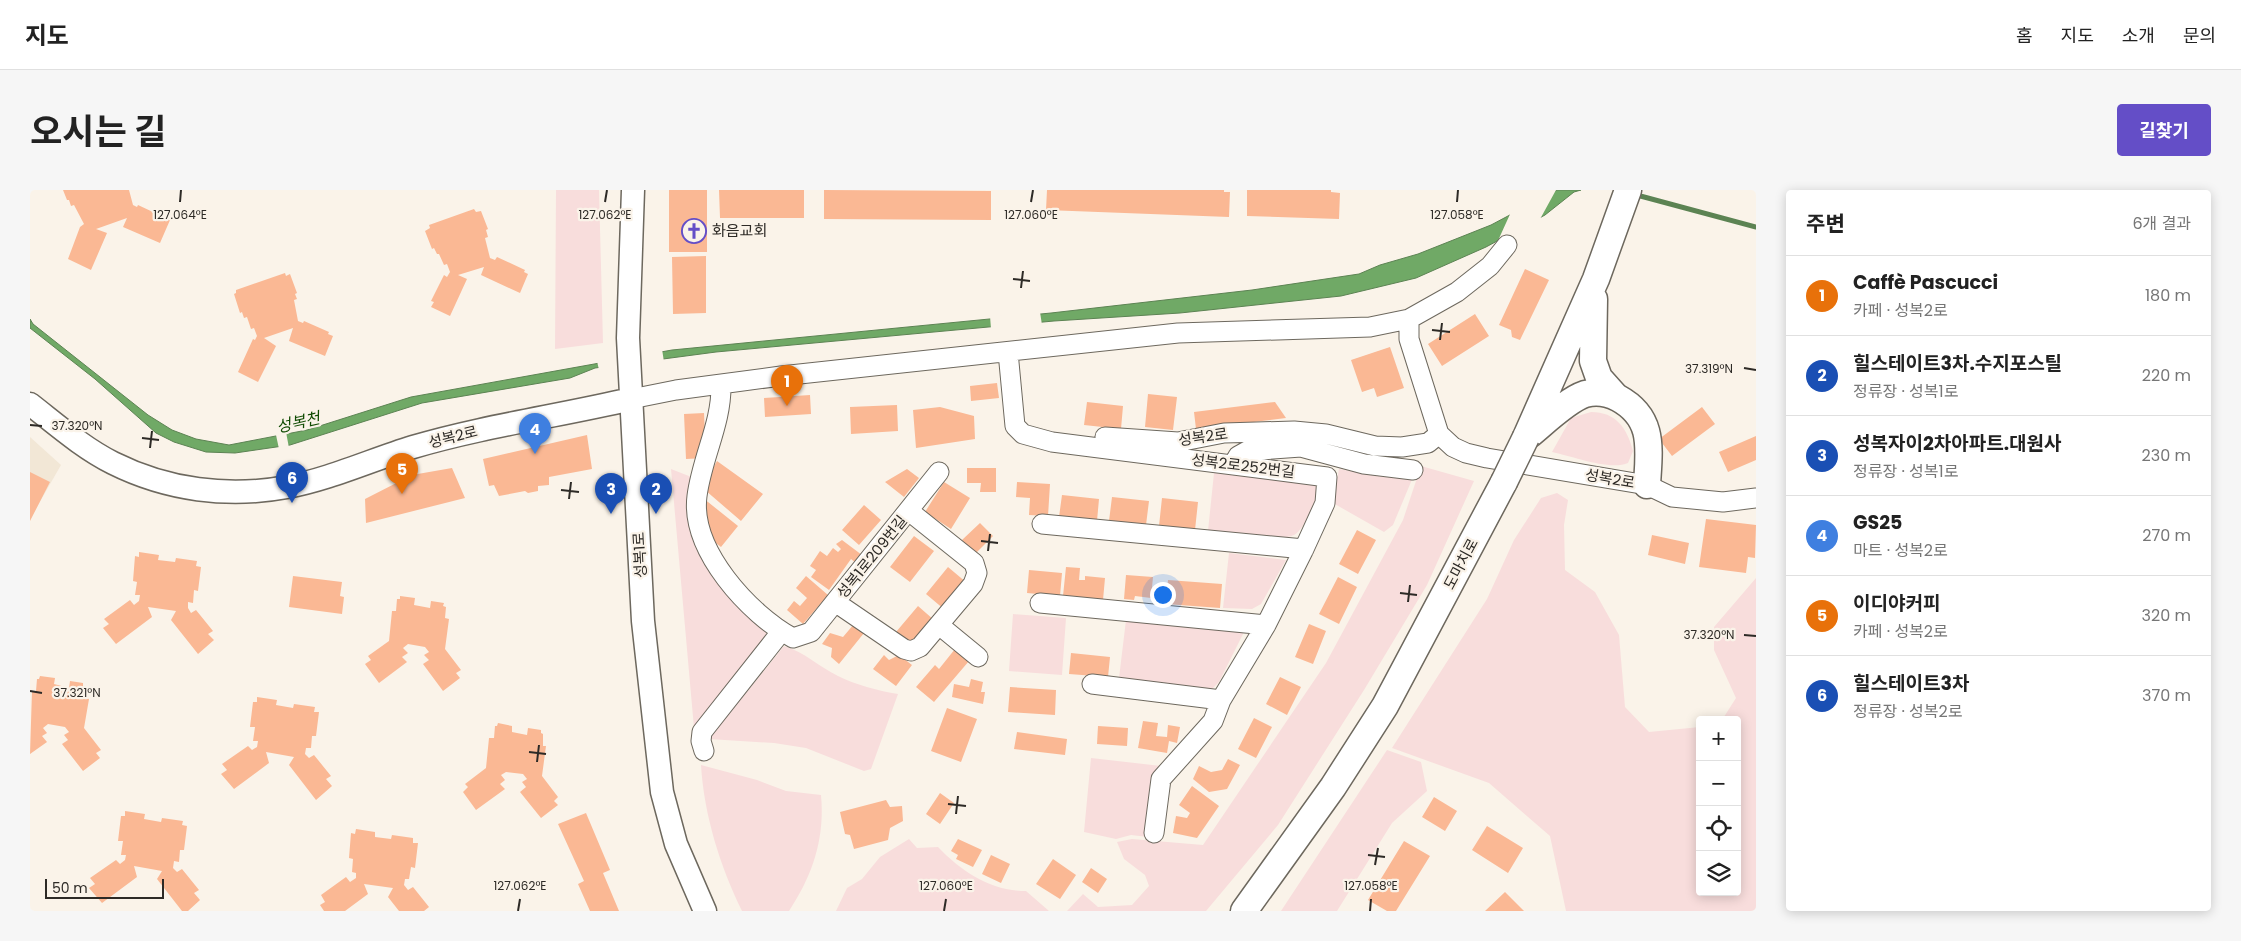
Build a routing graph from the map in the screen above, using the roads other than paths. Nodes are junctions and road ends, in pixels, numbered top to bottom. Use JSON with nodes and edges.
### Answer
{"nodes":[{"id":1,"x":633,"y":190,"type":"edge"},
{"id":2,"x":1628,"y":190,"type":"edge"},
{"id":3,"x":1507,"y":245,"type":"dead end"},
{"id":4,"x":1596,"y":279,"type":"junction"},
{"id":5,"x":1409,"y":319,"type":"junction"},
{"id":6,"x":1008,"y":352,"type":"junction"},
{"id":7,"x":721,"y":384,"type":"junction"},
{"id":8,"x":631,"y":389,"type":"junction"},
{"id":9,"x":1616,"y":397,"type":"junction"},
{"id":10,"x":30,"y":404,"type":"edge"},
{"id":11,"x":1439,"y":434,"type":"junction"},
{"id":12,"x":1526,"y":437,"type":"junction"},
{"id":13,"x":1052,"y":442,"type":"junction"},
{"id":14,"x":1328,"y":454,"type":"junction"},
{"id":15,"x":1232,"y":465,"type":"junction"},
{"id":16,"x":1413,"y":470,"type":"dead end"},
{"id":17,"x":939,"y":472,"type":"dead end"},
{"id":18,"x":1327,"y":477,"type":"junction"},
{"id":19,"x":1647,"y":486,"type":"junction"},
{"id":20,"x":1756,"y":498,"type":"edge"},
{"id":21,"x":909,"y":511,"type":"junction"},
{"id":22,"x":1042,"y":524,"type":"dead end"},
{"id":23,"x":1304,"y":549,"type":"junction"},
{"id":24,"x":835,"y":602,"type":"junction"},
{"id":25,"x":1040,"y":603,"type":"dead end"},
{"id":26,"x":938,"y":625,"type":"junction"},
{"id":27,"x":1266,"y":625,"type":"junction"},
{"id":28,"x":782,"y":632,"type":"junction"},
{"id":29,"x":978,"y":657,"type":"dead end"},
{"id":30,"x":1092,"y":684,"type":"dead end"},
{"id":31,"x":1221,"y":700,"type":"junction"},
{"id":32,"x":704,"y":751,"type":"dead end"},
{"id":33,"x":1154,"y":833,"type":"dead end"},
{"id":34,"x":705,"y":911,"type":"edge"},
{"id":35,"x":1244,"y":911,"type":"edge"}],
"edges":[{"from":1,"to":8,"type":"street","name":"성복1로"},
{"from":2,"to":4,"type":"main road","name":"도마치로"},
{"from":3,"to":5,"type":"street","name":"성복2로"},
{"from":4,"to":9,"type":"main road"},
{"from":4,"to":12,"type":"main road","name":"도마치로"},
{"from":5,"to":6,"type":"street","name":"성복2로"},
{"from":5,"to":11,"type":"street"},
{"from":6,"to":7,"type":"street","name":"성복2로"},
{"from":6,"to":13,"type":"street"},
{"from":7,"to":8,"type":"street","name":"성복2로"},
{"from":7,"to":28,"type":"street"},
{"from":8,"to":10,"type":"street","name":"성복2로"},
{"from":8,"to":34,"type":"street","name":"성복1로"},
{"from":9,"to":12,"type":"main road"},
{"from":9,"to":19,"type":"main road"},
{"from":11,"to":13,"type":"street","name":"성복2로"},
{"from":11,"to":19,"type":"street","name":"성복2로"},
{"from":12,"to":35,"type":"main road","name":"도마치로","bridge":true},
{"from":13,"to":15,"type":"street","name":"성복2로252번길"},
{"from":14,"to":15,"type":"street"},
{"from":14,"to":16,"type":"street"},
{"from":14,"to":18,"type":"street"},
{"from":15,"to":18,"type":"street","name":"성복2로252번길"},
{"from":17,"to":21,"type":"street","name":"성복1로209번길"},
{"from":18,"to":23,"type":"street"},
{"from":19,"to":20,"type":"street","name":"성복2로"},
{"from":21,"to":24,"type":"street","name":"성복1로209번길"},
{"from":21,"to":26,"type":"street","name":"성복1로209번길"},
{"from":22,"to":23,"type":"street"},
{"from":23,"to":27,"type":"street"},
{"from":24,"to":26,"type":"street","name":"성복1로209번길"},
{"from":24,"to":28,"type":"street","name":"성복1로209번길"},
{"from":25,"to":27,"type":"street"},
{"from":26,"to":29,"type":"street"},
{"from":27,"to":31,"type":"street"},
{"from":28,"to":32,"type":"street"},
{"from":30,"to":31,"type":"street"},
{"from":31,"to":33,"type":"street"}]}
